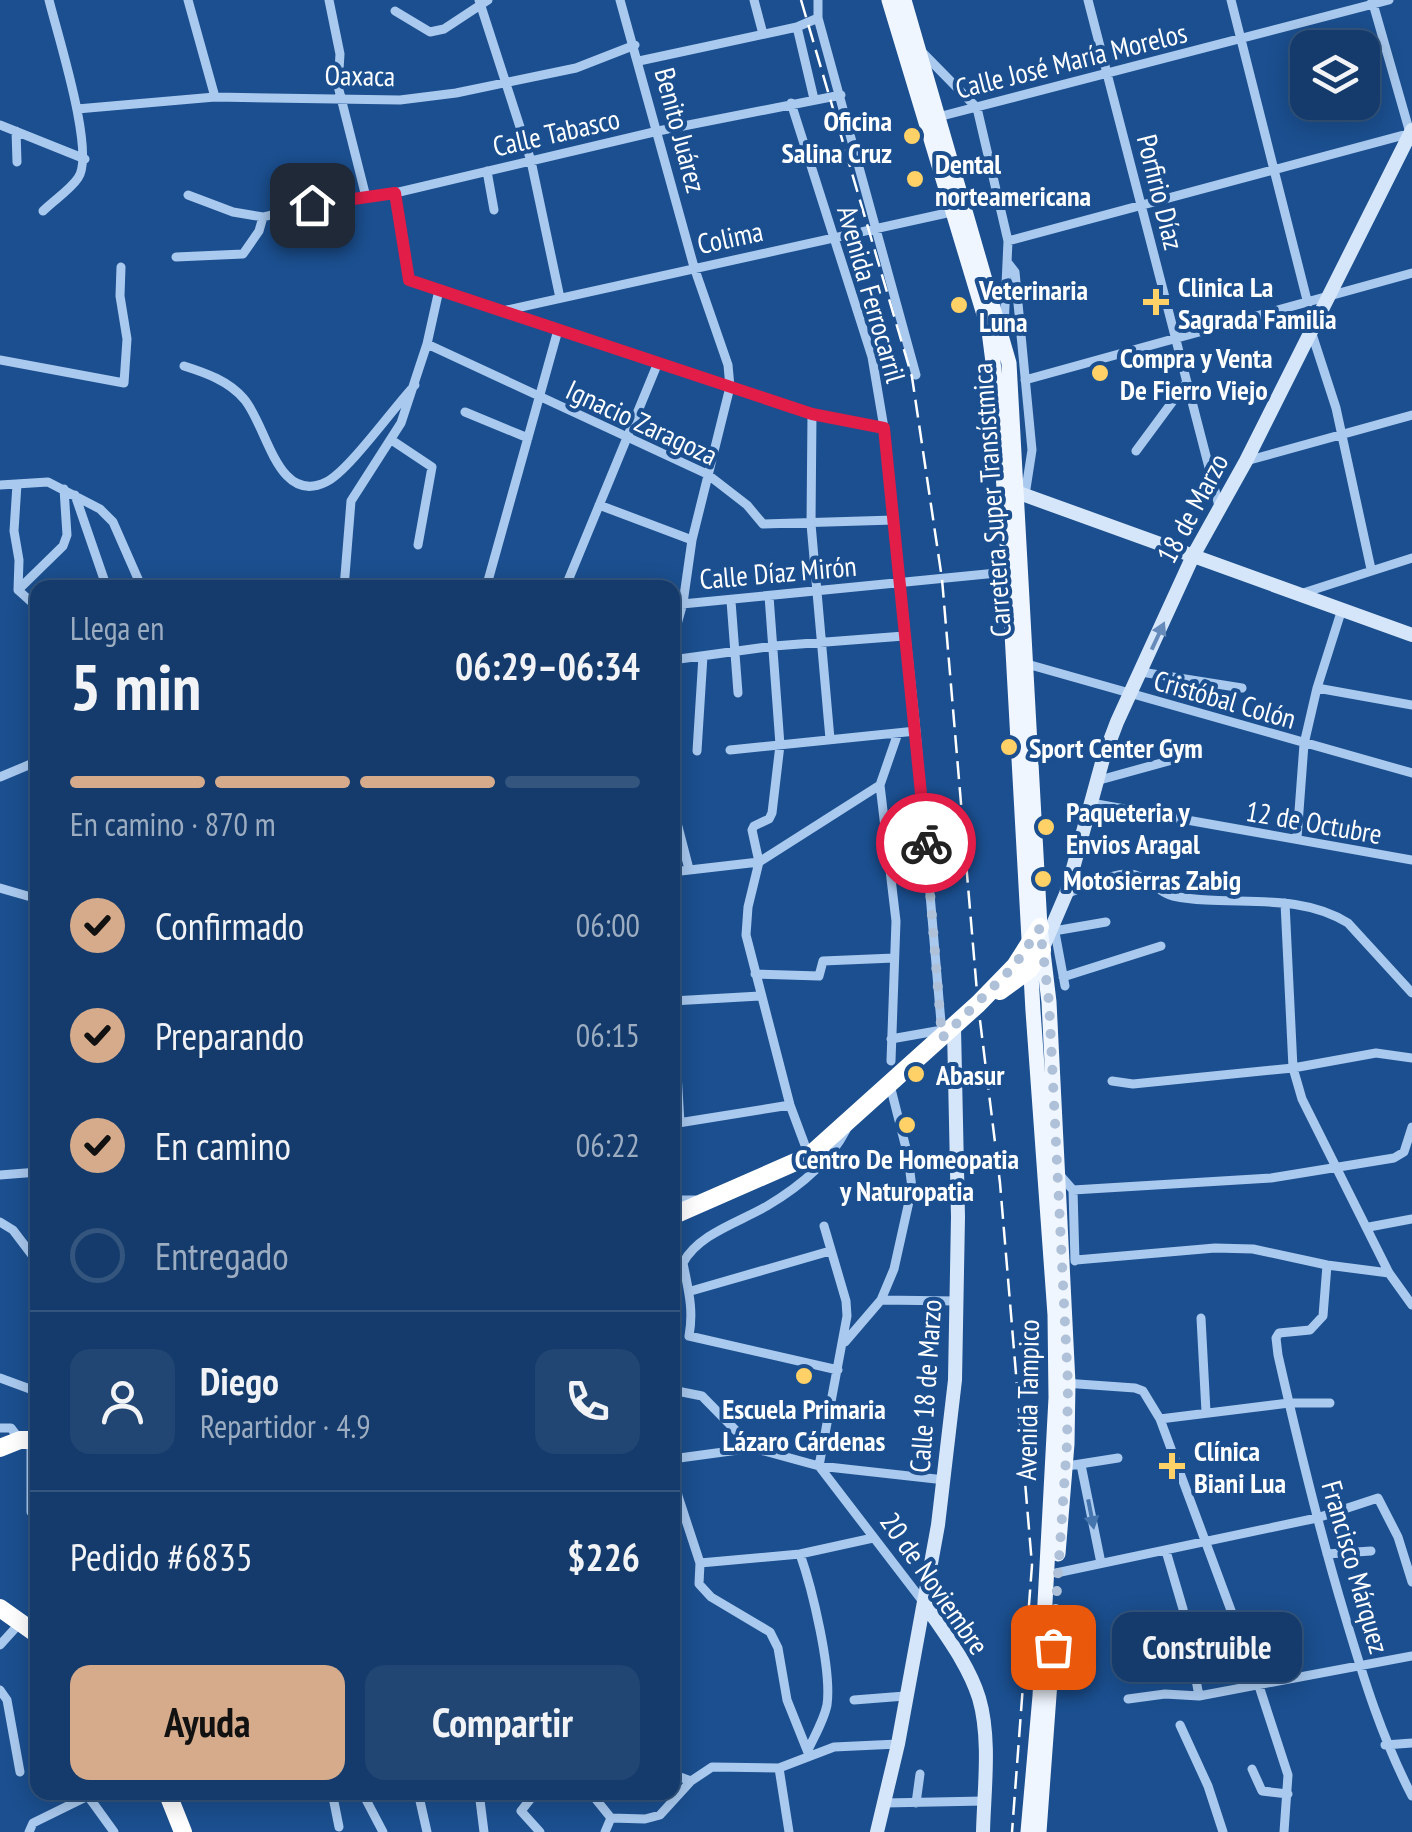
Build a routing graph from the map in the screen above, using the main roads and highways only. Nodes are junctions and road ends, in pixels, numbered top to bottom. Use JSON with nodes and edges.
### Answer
{"nodes":[{"id":1,"x":889,"y":0,"type":"edge"},
{"id":2,"x":904,"y":0,"type":"edge"},
{"id":3,"x":1412,"y":134,"type":"edge"},
{"id":4,"x":958,"y":210,"type":"junction"},
{"id":5,"x":1016,"y":491,"type":"junction"},
{"id":6,"x":1193,"y":556,"type":"junction"},
{"id":7,"x":1412,"y":634,"type":"edge"},
{"id":8,"x":1022,"y":706,"type":"junction"},
{"id":9,"x":1044,"y":935,"type":"junction"},
{"id":10,"x":1030,"y":969,"type":"junction"},
{"id":11,"x":978,"y":1004,"type":"junction"},
{"id":12,"x":946,"y":1032,"type":"junction"},
{"id":13,"x":680,"y":1212,"type":"edge"},
{"id":14,"x":1062,"y":1383,"type":"junction"},
{"id":15,"x":30,"y":1440,"type":"edge"},
{"id":16,"x":0,"y":1448,"type":"edge"},
{"id":17,"x":1066,"y":1467,"type":"junction"},
{"id":18,"x":924,"y":1603,"type":"junction"},
{"id":19,"x":0,"y":1608,"type":"edge"},
{"id":20,"x":30,"y":1631,"type":"edge"},
{"id":21,"x":170,"y":1800,"type":"edge"},
{"id":22,"x":183,"y":1832,"type":"edge"},
{"id":23,"x":877,"y":1832,"type":"edge"},
{"id":24,"x":983,"y":1832,"type":"edge"},
{"id":25,"x":1028,"y":1832,"type":"edge"},
{"id":26,"x":1039,"y":1832,"type":"edge"}],
"edges":[{"from":1,"to":4,"type":"main road"},
{"from":2,"to":4,"type":"main road","name":"Carretera Super Transístmica"},
{"from":3,"to":6,"type":"main road","name":"18 de Marzo"},
{"from":4,"to":5,"type":"main road","name":"Carretera Super Transístmica"},
{"from":4,"to":5,"type":"main road","name":"Carretera Super Transístmica"},
{"from":5,"to":6,"type":"main road"},
{"from":5,"to":8,"type":"main road","name":"Carretera Super Transístmica"},
{"from":5,"to":8,"type":"main road","name":"Carretera Super Transístmica"},
{"from":6,"to":7,"type":"main road"},
{"from":9,"to":6,"type":"main road","name":"18 de Marzo","one_way":true},
{"from":8,"to":9,"type":"main road","name":"Carretera Super Transístmica"},
{"from":9,"to":10,"type":"highway"},
{"from":9,"to":11,"type":"highway"},
{"from":9,"to":14,"type":"main road","name":"Avenida Tampico"},
{"from":10,"to":11,"type":"highway"},
{"from":10,"to":14,"type":"main road","name":"Avenida Tampico"},
{"from":11,"to":12,"type":"highway"},
{"from":12,"to":13,"type":"highway"},
{"from":12,"to":18,"type":"main road","name":"Calle 18 de Marzo"},
{"from":14,"to":17,"type":"main road","name":"Avenida Tampico"},
{"from":15,"to":16,"type":"highway"},
{"from":17,"to":25,"type":"main road","name":"Avenida Tampico"},
{"from":17,"to":26,"type":"main road","name":"Avenida Tampico"},
{"from":18,"to":23,"type":"main road","name":"Calle 18 de Marzo"},
{"from":18,"to":24,"type":"main road","name":"20 de Noviembre"},
{"from":19,"to":20,"type":"highway"},
{"from":21,"to":22,"type":"highway"}]}
